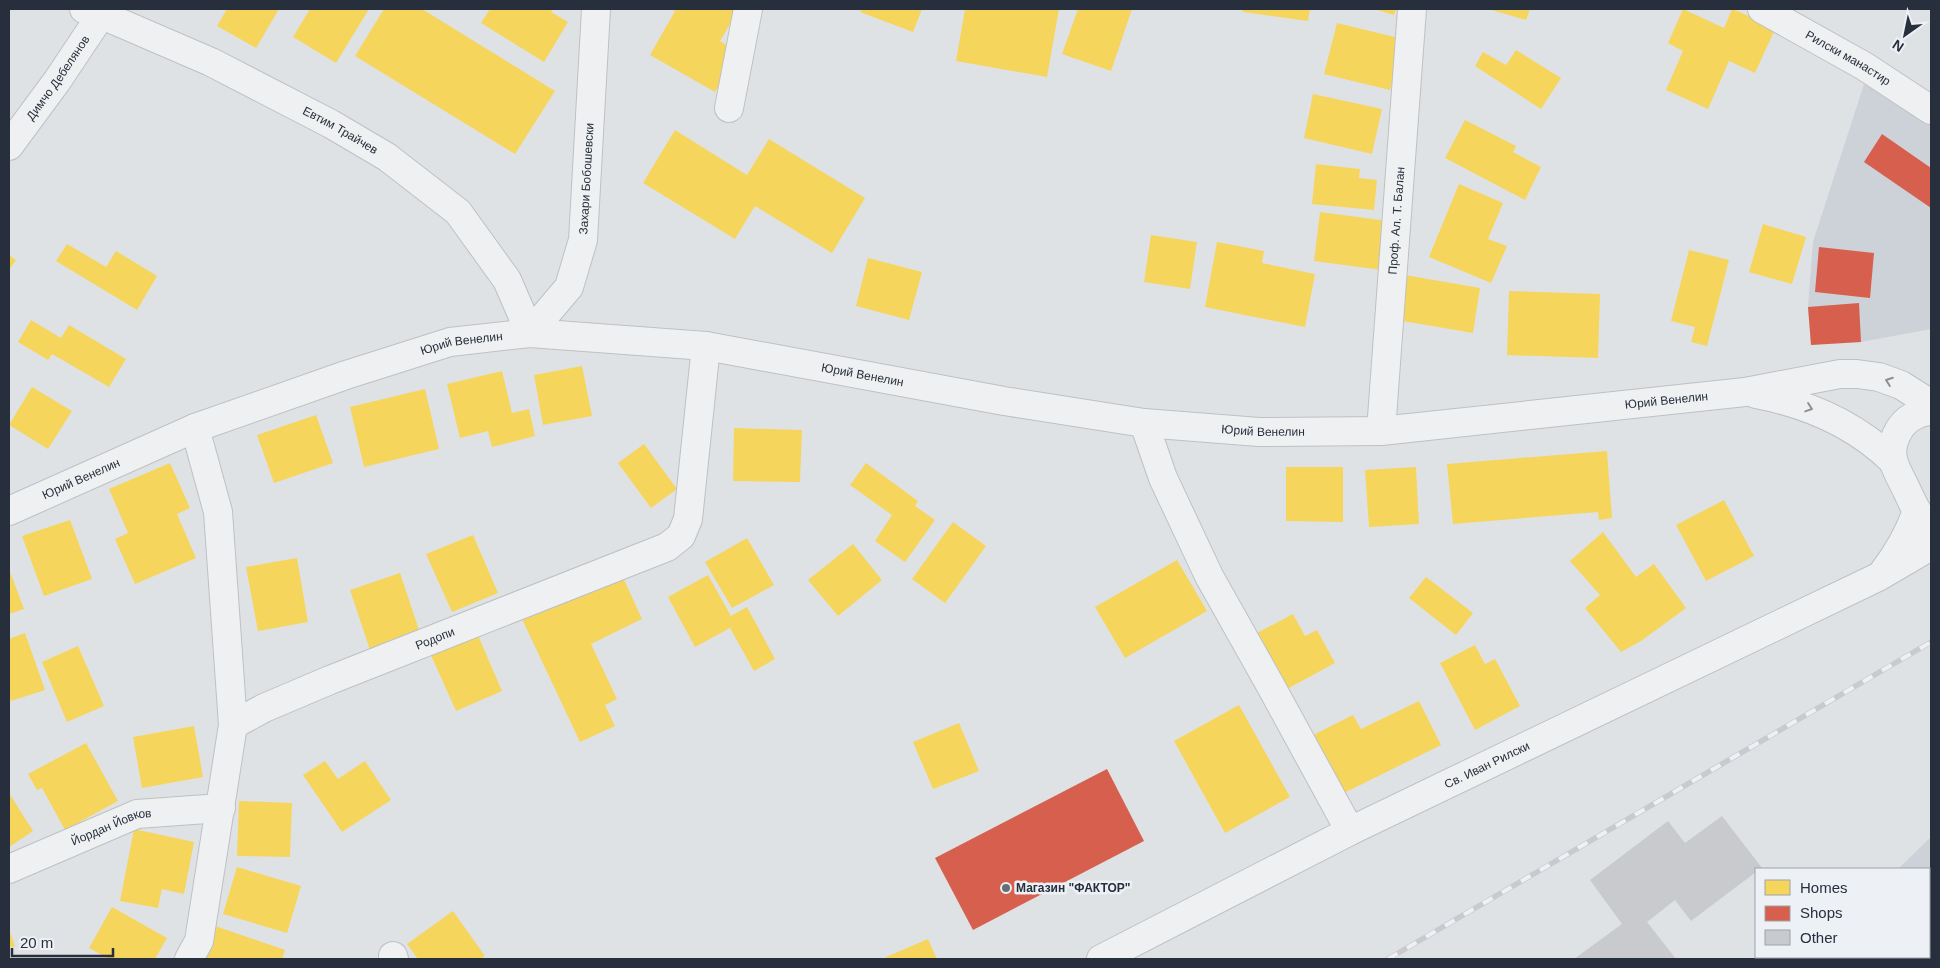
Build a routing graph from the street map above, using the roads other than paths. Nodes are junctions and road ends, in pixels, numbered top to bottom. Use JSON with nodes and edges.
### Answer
{"nodes":[{"id":1,"x":596,"y":9,"type":"edge"},
{"id":2,"x":748,"y":9,"type":"edge"},
{"id":3,"x":1412,"y":9,"type":"edge"},
{"id":4,"x":1762,"y":9,"type":"edge"},
{"id":5,"x":97,"y":11,"type":"edge"},
{"id":6,"x":729,"y":108,"type":"dead end"},
{"id":7,"x":1931,"y":110,"type":"edge"},
{"id":8,"x":9,"y":146,"type":"edge"},
{"id":9,"x":530,"y":333,"type":"junction"},
{"id":10,"x":706,"y":346,"type":"junction"},
{"id":11,"x":1745,"y":392,"type":"junction"},
{"id":12,"x":1931,"y":404,"type":"edge"},
{"id":13,"x":1931,"y":410,"type":"edge"},
{"id":14,"x":1144,"y":423,"type":"junction"},
{"id":15,"x":195,"y":428,"type":"junction"},
{"id":16,"x":1381,"y":431,"type":"junction"},
{"id":17,"x":1893,"y":461,"type":"junction"},
{"id":18,"x":9,"y":511,"type":"edge"},
{"id":19,"x":1924,"y":520,"type":"edge"},
{"id":20,"x":1931,"y":546,"type":"edge"},
{"id":21,"x":1878,"y":577,"type":"junction"},
{"id":22,"x":233,"y":725,"type":"junction"},
{"id":23,"x":221,"y":808,"type":"junction"},
{"id":24,"x":1350,"y":831,"type":"junction"},
{"id":25,"x":9,"y":869,"type":"edge"},
{"id":26,"x":189,"y":959,"type":"edge"},
{"id":27,"x":1101,"y":959,"type":"edge"}],
"edges":[{"from":1,"to":9,"type":"street","name":"Захари Бобошевски"},
{"from":2,"to":6,"type":"street"},
{"from":3,"to":16,"type":"street","name":"Проф. Ал. Т. Балан"},
{"from":4,"to":7,"type":"street","name":"Рилски манастир"},
{"from":5,"to":8,"type":"street","name":"Димчо Дебелянов"},
{"from":5,"to":9,"type":"street","name":"Евтим Трайчев"},
{"from":9,"to":10,"type":"street","name":"Юрий Венелин"},
{"from":9,"to":15,"type":"street","name":"Юрий Венелин"},
{"from":10,"to":14,"type":"street","name":"Юрий Венелин"},
{"from":10,"to":22,"type":"street","name":"Родопи"},
{"from":12,"to":11,"type":"street","name":"Юрий Венелин","one_way":true},
{"from":11,"to":16,"type":"street","name":"Юрий Венелин"},
{"from":11,"to":17,"type":"street","name":"Юрий Венелин","one_way":true},
{"from":13,"to":17,"type":"street"},
{"from":14,"to":16,"type":"street","name":"Юрий Венелин"},
{"from":14,"to":24,"type":"street"},
{"from":15,"to":18,"type":"street","name":"Юрий Венелин"},
{"from":15,"to":22,"type":"street"},
{"from":17,"to":19,"type":"street"},
{"from":19,"to":21,"type":"street","name":"Св. Иван Рилски"},
{"from":20,"to":21,"type":"street","name":"Св. Иван Рилски"},
{"from":21,"to":24,"type":"street","name":"Св. Иван Рилски"},
{"from":22,"to":23,"type":"street"},
{"from":23,"to":25,"type":"street","name":"Йордан Йовков"},
{"from":23,"to":26,"type":"street"},
{"from":24,"to":27,"type":"street","name":"Св. Иван Рилски"}]}
